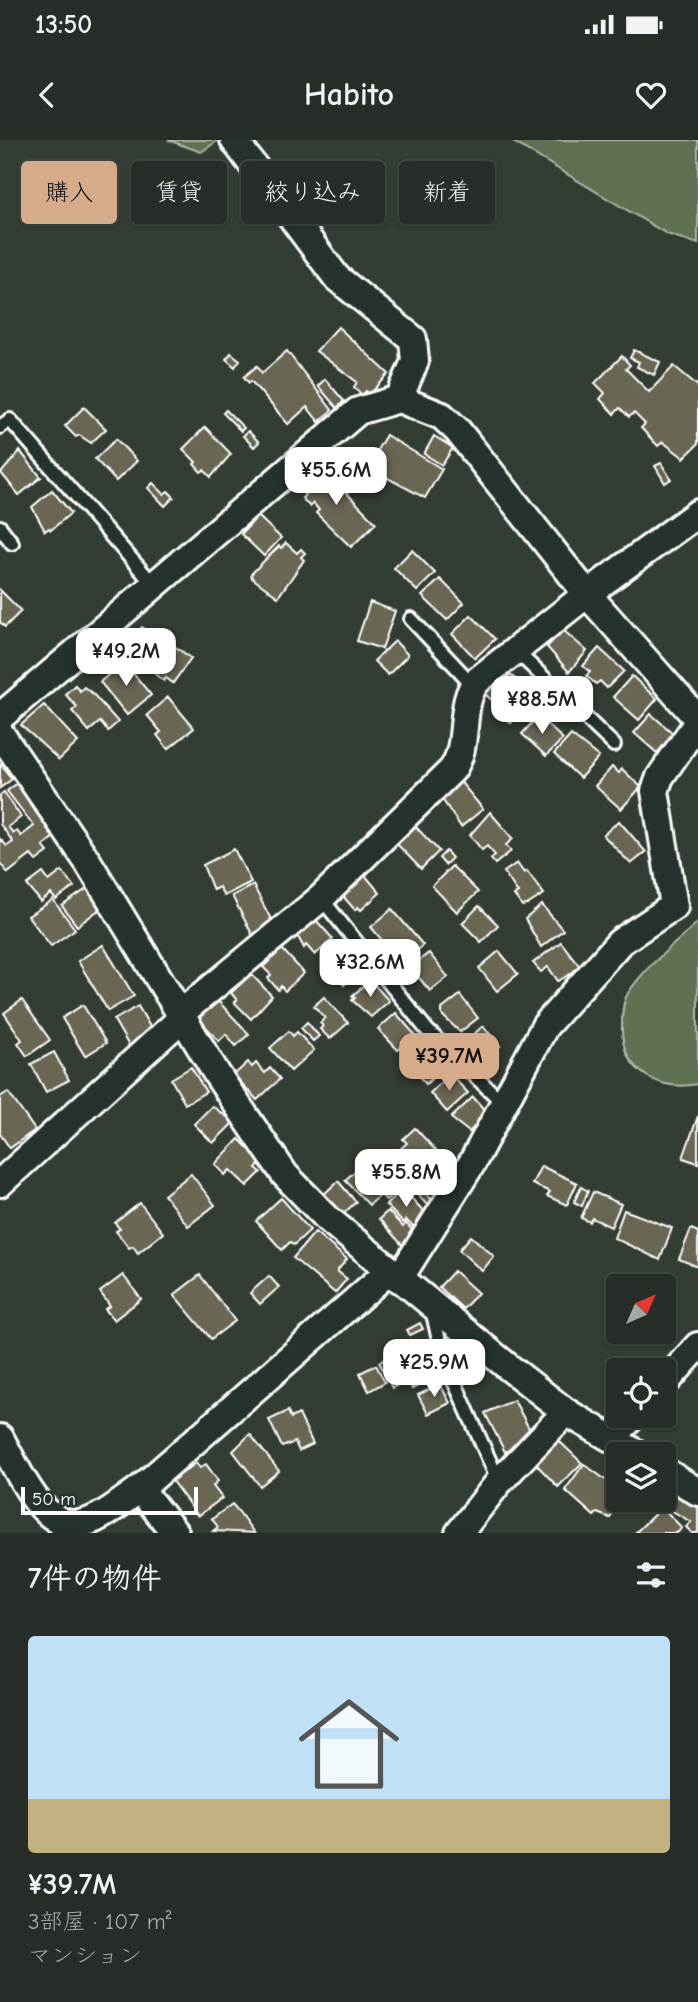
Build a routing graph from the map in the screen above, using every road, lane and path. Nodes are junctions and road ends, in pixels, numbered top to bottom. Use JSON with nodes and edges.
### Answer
{"nodes":[{"id":1,"x":234,"y":140,"type":"edge"},
{"id":2,"x":399,"y":399,"type":"junction"},
{"id":3,"x":0,"y":427,"type":"edge"},
{"id":4,"x":698,"y":513,"type":"edge"},
{"id":5,"x":0,"y":527,"type":"edge"},
{"id":6,"x":12,"y":543,"type":"dead end"},
{"id":7,"x":155,"y":585,"type":"junction"},
{"id":8,"x":587,"y":594,"type":"junction"},
{"id":9,"x":411,"y":619,"type":"dead end"},
{"id":10,"x":515,"y":650,"type":"junction"},
{"id":11,"x":473,"y":685,"type":"junction"},
{"id":12,"x":0,"y":717,"type":"edge"},
{"id":13,"x":698,"y":720,"type":"edge"},
{"id":14,"x":0,"y":733,"type":"edge"},
{"id":15,"x":614,"y":744,"type":"dead end"},
{"id":16,"x":321,"y":898,"type":"junction"},
{"id":17,"x":181,"y":1016,"type":"junction"},
{"id":18,"x":503,"y":1103,"type":"junction"},
{"id":19,"x":0,"y":1183,"type":"edge"},
{"id":20,"x":394,"y":1275,"type":"junction"},
{"id":21,"x":431,"y":1305,"type":"junction"},
{"id":22,"x":698,"y":1346,"type":"edge"},
{"id":23,"x":676,"y":1371,"type":"edge"},
{"id":24,"x":566,"y":1412,"type":"junction"},
{"id":25,"x":622,"y":1428,"type":"edge"},
{"id":26,"x":612,"y":1438,"type":"junction"},
{"id":27,"x":618,"y":1442,"type":"edge"},
{"id":28,"x":3,"y":1451,"type":"edge"},
{"id":29,"x":676,"y":1478,"type":"edge"},
{"id":30,"x":499,"y":1482,"type":"junction"},
{"id":31,"x":140,"y":1489,"type":"junction"},
{"id":32,"x":698,"y":1492,"type":"edge"},
{"id":33,"x":462,"y":1532,"type":"edge"},
{"id":34,"x":174,"y":1533,"type":"edge"}],
"edges":[{"from":1,"to":2,"type":"street"},
{"from":2,"to":7,"type":"street"},
{"from":2,"to":8,"type":"street"},
{"from":3,"to":7,"type":"lane"},
{"from":4,"to":8,"type":"street"},
{"from":5,"to":6,"type":"lane"},
{"from":7,"to":12,"type":"street"},
{"from":8,"to":10,"type":"street"},
{"from":8,"to":13,"type":"street"},
{"from":9,"to":11,"type":"lane"},
{"from":10,"to":11,"type":"street"},
{"from":10,"to":15,"type":"lane"},
{"from":11,"to":16,"type":"street"},
{"from":13,"to":18,"type":"street"},
{"from":14,"to":17,"type":"street"},
{"from":16,"to":17,"type":"street"},
{"from":16,"to":18,"type":"lane"},
{"from":17,"to":19,"type":"street"},
{"from":17,"to":20,"type":"street"},
{"from":18,"to":20,"type":"street"},
{"from":20,"to":21,"type":"street"},
{"from":20,"to":31,"type":"street"},
{"from":21,"to":24,"type":"street"},
{"from":21,"to":30,"type":"lane"},
{"from":22,"to":23,"type":"street"},
{"from":24,"to":26,"type":"street"},
{"from":24,"to":30,"type":"street"},
{"from":25,"to":26,"type":"street"},
{"from":26,"to":27,"type":"street"},
{"from":28,"to":31,"type":"street"},
{"from":29,"to":32,"type":"street"},
{"from":30,"to":33,"type":"street"},
{"from":31,"to":34,"type":"street"}]}
